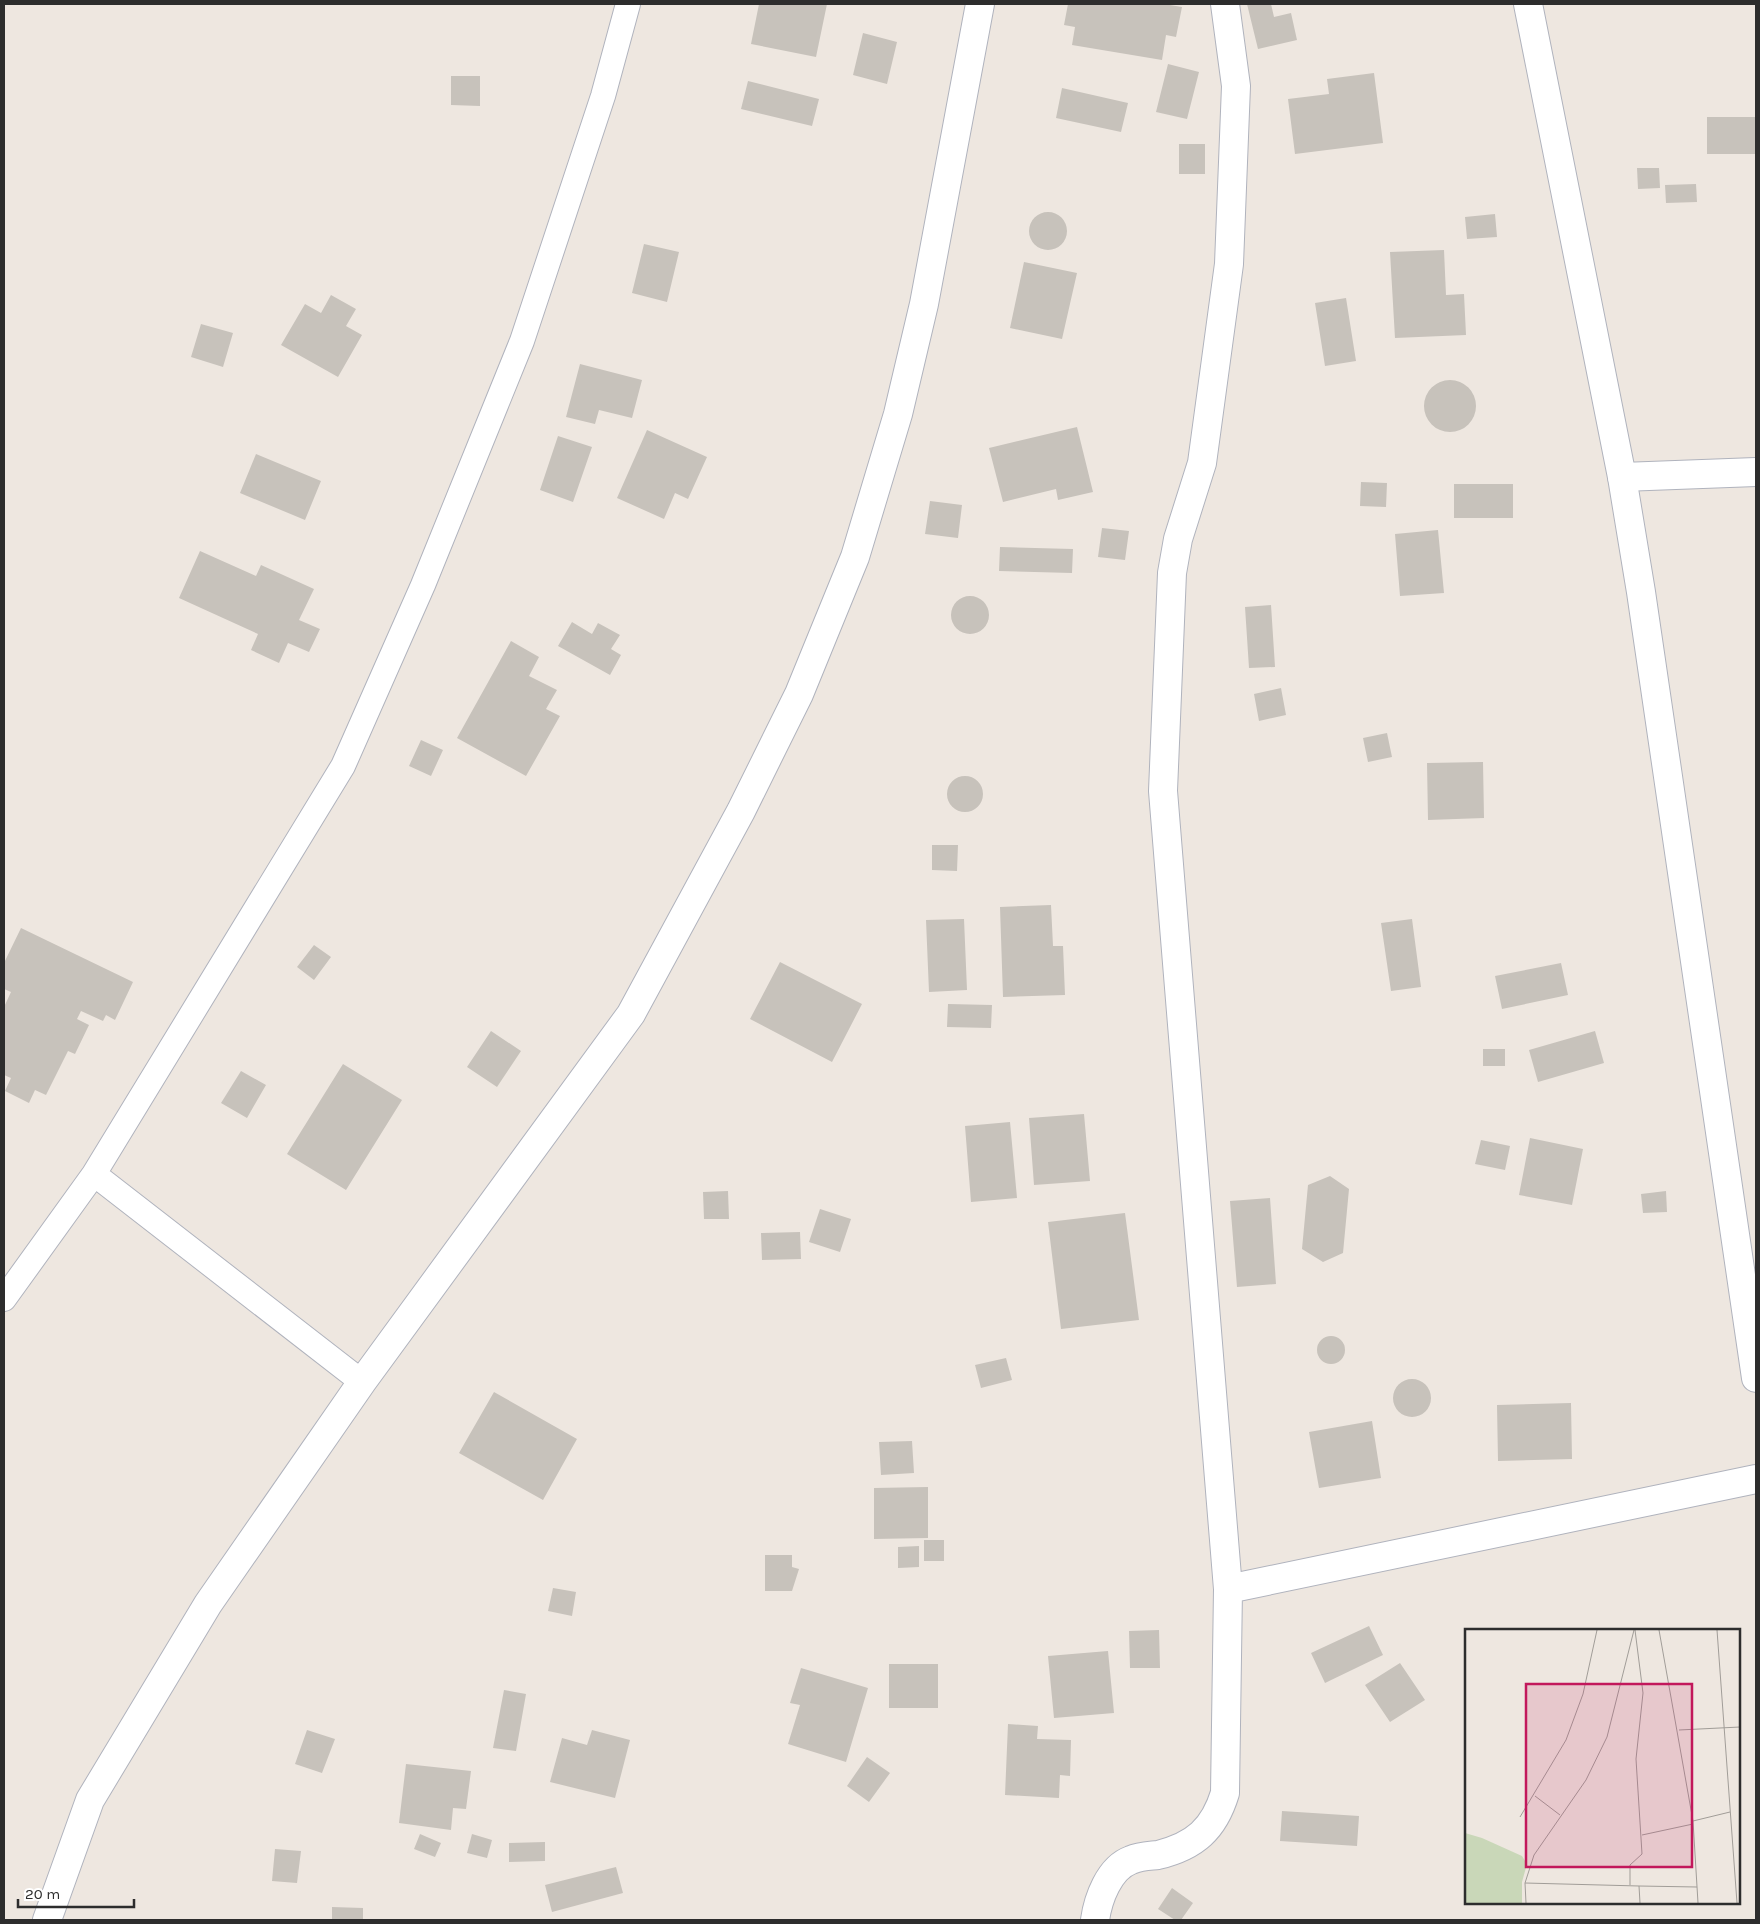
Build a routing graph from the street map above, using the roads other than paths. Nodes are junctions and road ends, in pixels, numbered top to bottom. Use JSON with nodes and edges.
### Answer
{"nodes":[{"id":1,"x":628,"y":4,"type":"edge"},
{"id":2,"x":980,"y":4,"type":"edge"},
{"id":3,"x":1225,"y":4,"type":"edge"},
{"id":4,"x":1528,"y":4,"type":"edge"},
{"id":5,"x":1756,"y":472,"type":"edge"},
{"id":6,"x":1622,"y":477,"type":"junction"},
{"id":7,"x":94,"y":1174,"type":"junction"},
{"id":8,"x":4,"y":1299,"type":"edge"},
{"id":9,"x":1756,"y":1378,"type":"edge"},
{"id":10,"x":362,"y":1382,"type":"junction"},
{"id":11,"x":1756,"y":1479,"type":"edge"},
{"id":12,"x":1228,"y":1589,"type":"junction"},
{"id":13,"x":47,"y":1920,"type":"edge"},
{"id":14,"x":1095,"y":1920,"type":"edge"}],
"edges":[{"from":1,"to":7,"type":"lane"},
{"from":2,"to":10,"type":"street"},
{"from":3,"to":12,"type":"street"},
{"from":4,"to":6,"type":"street"},
{"from":5,"to":6,"type":"street"},
{"from":6,"to":9,"type":"street"},
{"from":7,"to":8,"type":"lane"},
{"from":7,"to":10,"type":"lane"},
{"from":10,"to":13,"type":"street"},
{"from":11,"to":12,"type":"street"},
{"from":12,"to":14,"type":"street"}]}
